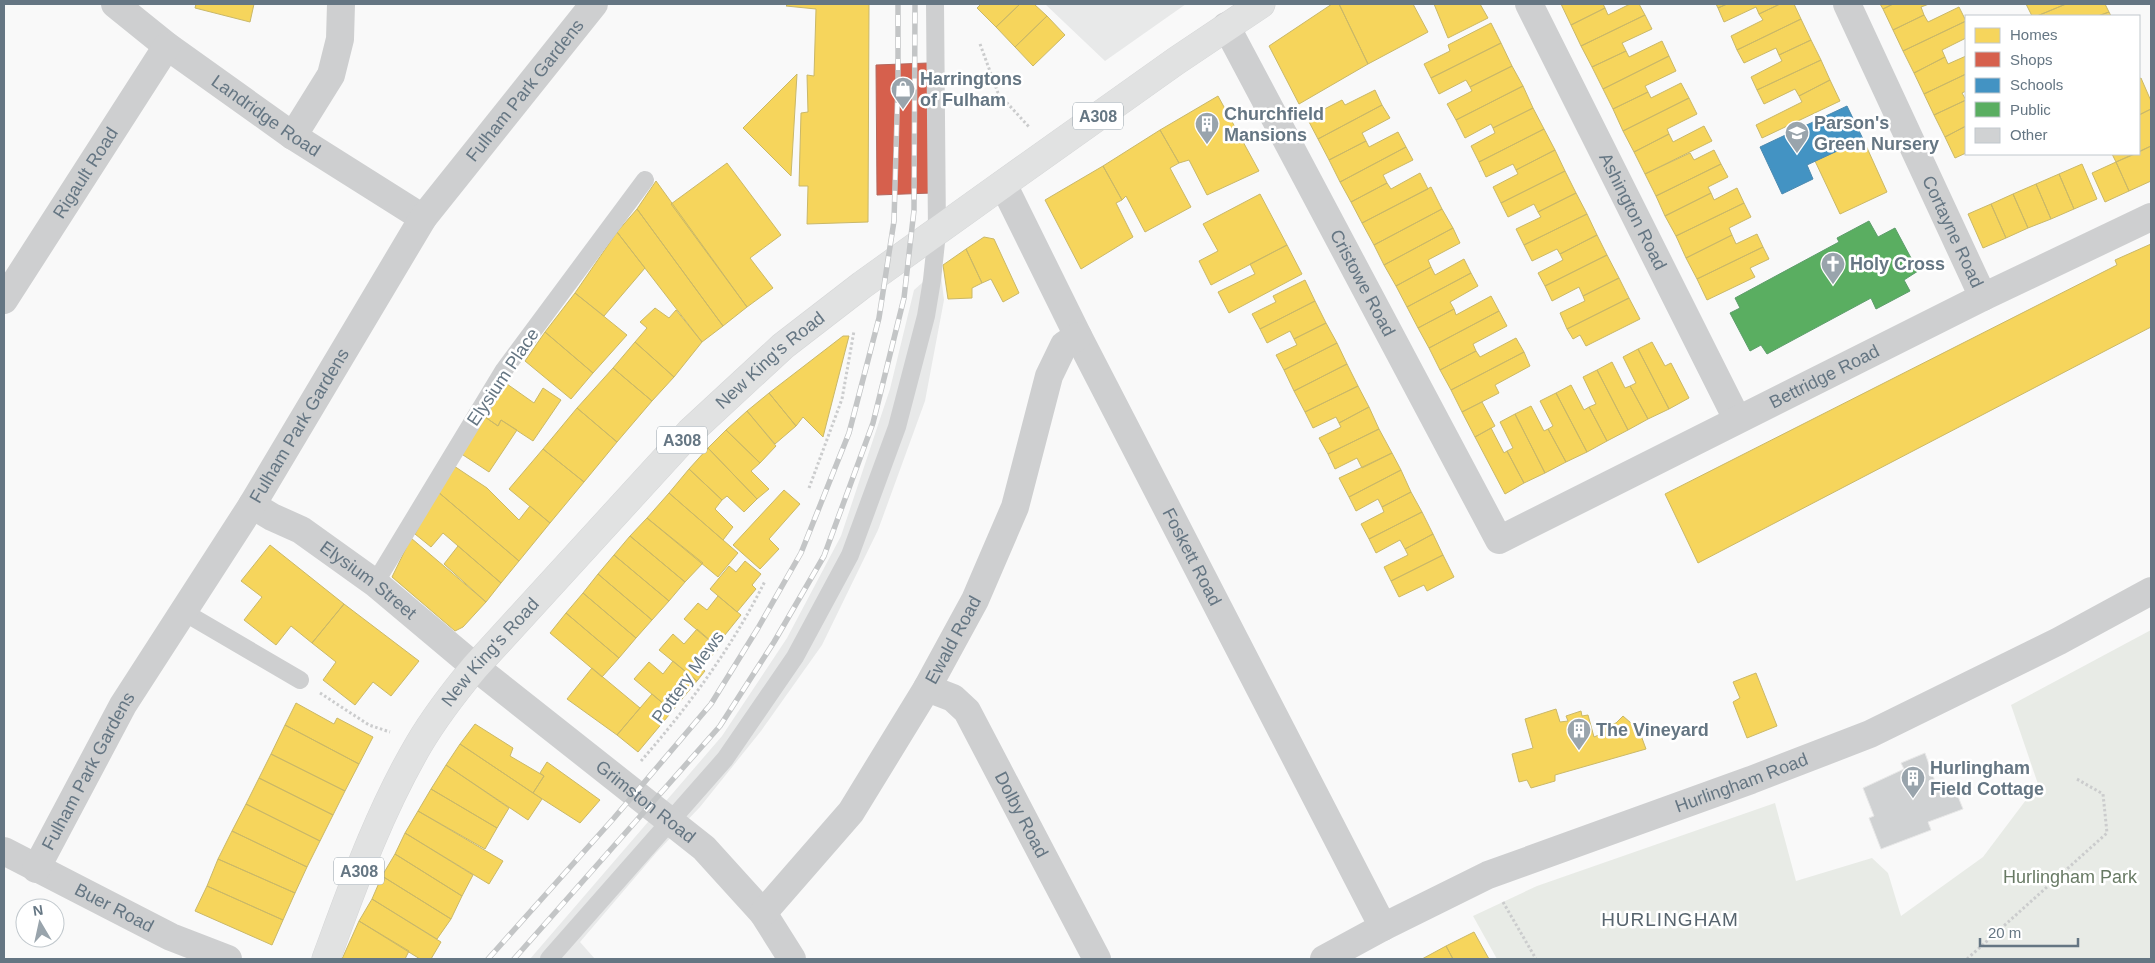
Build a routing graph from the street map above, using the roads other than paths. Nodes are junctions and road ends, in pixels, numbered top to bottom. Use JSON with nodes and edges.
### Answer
{"nodes":[{"id":1,"x":115,"y":4,"type":"edge"},
{"id":2,"x":341,"y":4,"type":"edge"},
{"id":3,"x":594,"y":4,"type":"edge"},
{"id":4,"x":934,"y":4,"type":"edge"},
{"id":5,"x":1261,"y":4,"type":"edge"},
{"id":6,"x":1529,"y":4,"type":"edge"},
{"id":7,"x":1846,"y":4,"type":"edge"},
{"id":8,"x":1226,"y":26,"type":"junction"},
{"id":9,"x":167,"y":46,"type":"junction"},
{"id":10,"x":292,"y":136,"type":"junction"},
{"id":11,"x":645,"y":180,"type":"dead end"},
{"id":12,"x":1003,"y":184,"type":"junction"},
{"id":13,"x":2151,"y":216,"type":"edge"},
{"id":14,"x":423,"y":218,"type":"junction"},
{"id":15,"x":937,"y":233,"type":"junction"},
{"id":16,"x":1983,"y":297,"type":"junction"},
{"id":17,"x":4,"y":300,"type":"edge"},
{"id":18,"x":1078,"y":336,"type":"junction"},
{"id":19,"x":1738,"y":419,"type":"junction"},
{"id":20,"x":252,"y":505,"type":"junction"},
{"id":21,"x":1499,"y":540,"type":"joint"},
{"id":22,"x":375,"y":583,"type":"junction"},
{"id":23,"x":2151,"y":591,"type":"edge"},
{"id":24,"x":182,"y":611,"type":"junction"},
{"id":25,"x":475,"y":667,"type":"junction"},
{"id":26,"x":300,"y":680,"type":"road end"},
{"id":27,"x":927,"y":688,"type":"junction"},
{"id":28,"x":671,"y":821,"type":"junction"},
{"id":29,"x":4,"y":851,"type":"edge"},
{"id":30,"x":36,"y":869,"type":"junction"},
{"id":31,"x":763,"y":913,"type":"junction"},
{"id":32,"x":1383,"y":927,"type":"junction"},
{"id":33,"x":228,"y":959,"type":"edge"},
{"id":34,"x":326,"y":959,"type":"edge"},
{"id":35,"x":549,"y":959,"type":"edge"},
{"id":36,"x":792,"y":959,"type":"edge"},
{"id":37,"x":1097,"y":959,"type":"edge"},
{"id":38,"x":1324,"y":959,"type":"edge"}],
"edges":[{"from":1,"to":9,"type":"street","name":"Landridge Road"},
{"from":2,"to":10,"type":"street"},
{"from":3,"to":14,"type":"street","name":"Fulham Park Gardens"},
{"from":4,"to":15,"type":"lane"},
{"from":5,"to":8,"type":"main road","name":"New King's Road","number":"A308"},
{"from":6,"to":19,"type":"street","name":"Ashington Road"},
{"from":7,"to":16,"type":"street","name":"Cortayne Road"},
{"from":8,"to":12,"type":"main road","name":"New King's Road","number":"A308"},
{"from":8,"to":21,"type":"street","name":"Cristowe Road"},
{"from":9,"to":10,"type":"street","name":"Landridge Road"},
{"from":9,"to":17,"type":"street","name":"Rigault Road"},
{"from":10,"to":14,"type":"street","name":"Landridge Road"},
{"from":11,"to":22,"type":"lane","name":"Elysium Place"},
{"from":12,"to":15,"type":"main road","name":"New King's Road","number":"A308"},
{"from":12,"to":18,"type":"street","name":"Foskett Road"},
{"from":13,"to":16,"type":"street","name":"Bettridge Road"},
{"from":14,"to":20,"type":"street","name":"Fulham Park Gardens"},
{"from":15,"to":25,"type":"main road","name":"New King's Road","number":"A308"},
{"from":15,"to":28,"type":"lane"},
{"from":16,"to":19,"type":"street","name":"Bettridge Road"},
{"from":18,"to":27,"type":"street","name":"Ewald Road"},
{"from":18,"to":32,"type":"street","name":"Foskett Road"},
{"from":19,"to":21,"type":"street","name":"Bettridge Road"},
{"from":20,"to":22,"type":"street","name":"Elysium Street"},
{"from":20,"to":24,"type":"street","name":"Fulham Park Gardens"},
{"from":22,"to":25,"type":"street","name":"Elysium Street"},
{"from":23,"to":32,"type":"street","name":"Hurlingham Road"},
{"from":24,"to":26,"type":"lane"},
{"from":24,"to":30,"type":"street","name":"Fulham Park Gardens"},
{"from":25,"to":28,"type":"street","name":"Grimston Road"},
{"from":25,"to":34,"type":"main road","name":"New King's Road","number":"A308"},
{"from":27,"to":31,"type":"street","name":"Ewald Road"},
{"from":27,"to":37,"type":"street","name":"Dolby Road"},
{"from":28,"to":31,"type":"street","name":"Grimston Road"},
{"from":28,"to":35,"type":"lane"},
{"from":29,"to":30,"type":"street","name":"Buer Road"},
{"from":30,"to":33,"type":"street","name":"Buer Road"},
{"from":31,"to":36,"type":"street","name":"Grimston Road"},
{"from":32,"to":38,"type":"street","name":"Hurlingham Road"}]}
